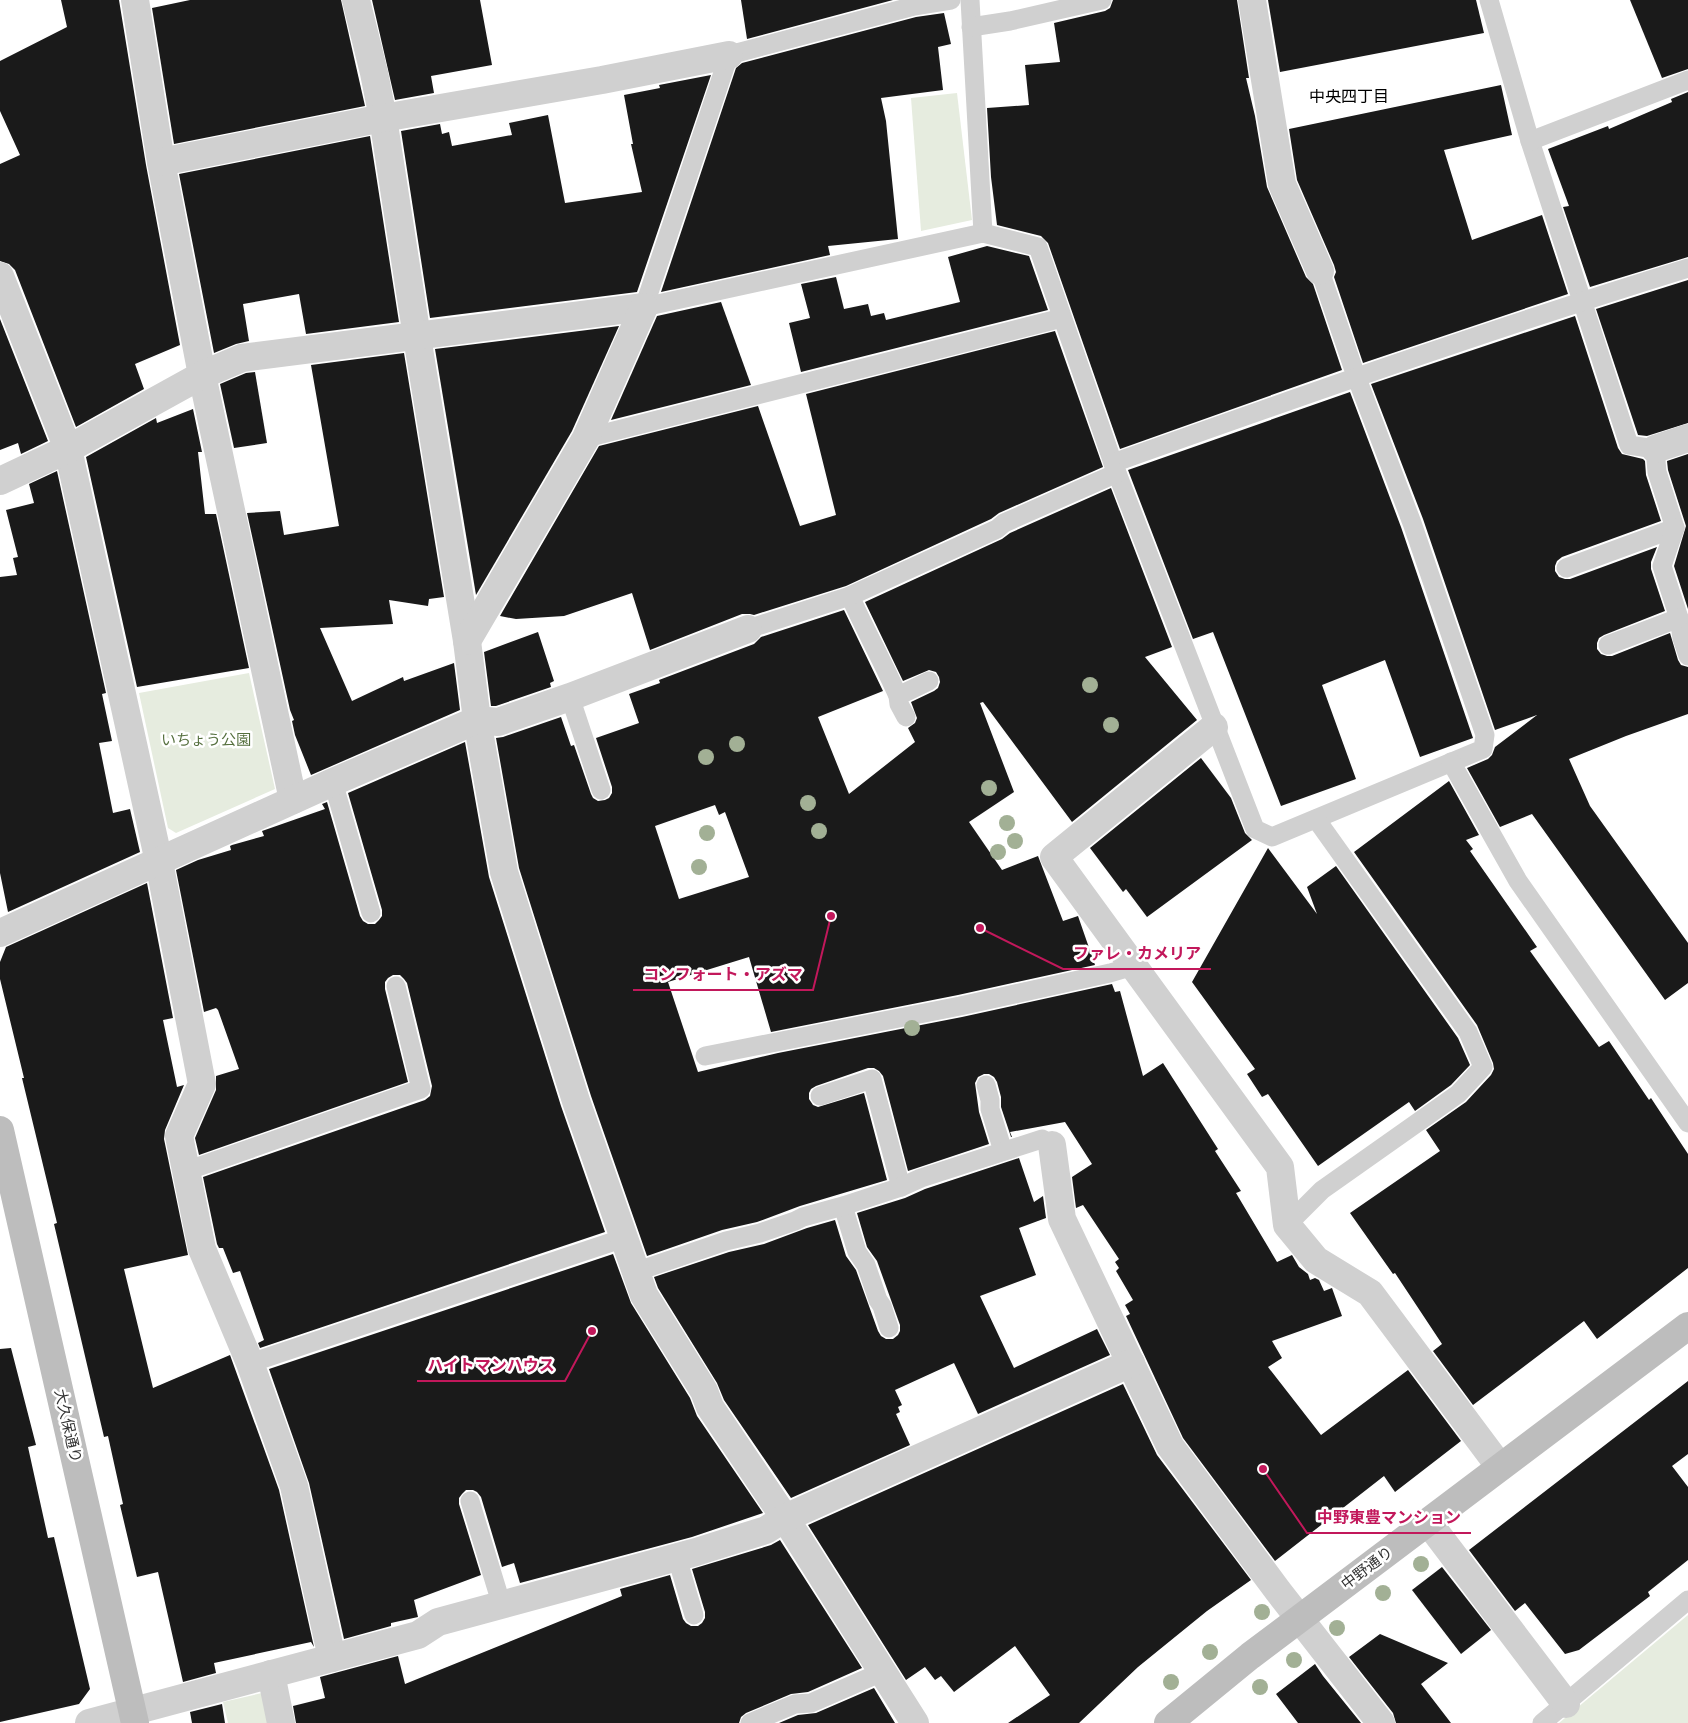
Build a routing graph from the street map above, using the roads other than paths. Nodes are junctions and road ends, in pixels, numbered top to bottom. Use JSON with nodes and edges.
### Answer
{"nodes":[{"id":1,"x":135,"y":0,"type":"edge"},
{"id":2,"x":356,"y":0,"type":"edge"},
{"id":3,"x":951,"y":0,"type":"edge"},
{"id":4,"x":970,"y":0,"type":"edge"},
{"id":5,"x":1102,"y":0,"type":"edge"},
{"id":6,"x":1252,"y":0,"type":"edge"},
{"id":7,"x":1489,"y":0,"type":"edge"},
{"id":8,"x":972,"y":27,"type":"junction"},
{"id":9,"x":729,"y":55,"type":"junction"},
{"id":10,"x":1688,"y":80,"type":"edge"},
{"id":11,"x":383,"y":118,"type":"junction"},
{"id":12,"x":1530,"y":141,"type":"junction"},
{"id":13,"x":162,"y":162,"type":"junction"},
{"id":14,"x":983,"y":233,"type":"junction"},
{"id":15,"x":1688,"y":268,"type":"edge"},
{"id":16,"x":1320,"y":271,"type":"joint"},
{"id":17,"x":0,"y":276,"type":"edge"},
{"id":18,"x":1583,"y":300,"type":"junction"},
{"id":19,"x":644,"y":307,"type":"junction"},
{"id":20,"x":1062,"y":318,"type":"junction"},
{"id":21,"x":417,"y":337,"type":"junction"},
{"id":22,"x":202,"y":375,"type":"junction"},
{"id":23,"x":1356,"y":376,"type":"junction"},
{"id":24,"x":586,"y":438,"type":"junction"},
{"id":25,"x":1688,"y":438,"type":"edge"},
{"id":26,"x":68,"y":449,"type":"junction"},
{"id":27,"x":1655,"y":449,"type":"junction"},
{"id":28,"x":1115,"y":468,"type":"junction"},
{"id":29,"x":0,"y":481,"type":"edge"},
{"id":30,"x":1674,"y":528,"type":"junction"},
{"id":31,"x":1566,"y":568,"type":"dead end"},
{"id":32,"x":850,"y":596,"type":"junction"},
{"id":33,"x":1679,"y":618,"type":"junction"},
{"id":34,"x":748,"y":629,"type":"joint"},
{"id":35,"x":467,"y":641,"type":"junction"},
{"id":36,"x":1608,"y":645,"type":"dead end"},
{"id":37,"x":1688,"y":656,"type":"edge"},
{"id":38,"x":929,"y":680,"type":"dead end"},
{"id":39,"x":898,"y":696,"type":"junction"},
{"id":40,"x":570,"y":697,"type":"junction"},
{"id":41,"x":906,"y":717,"type":"dead end"},
{"id":42,"x":477,"y":720,"type":"junction"},
{"id":43,"x":1214,"y":727,"type":"junction"},
{"id":44,"x":1451,"y":762,"type":"junction"},
{"id":45,"x":333,"y":782,"type":"junction"},
{"id":46,"x":601,"y":790,"type":"dead end"},
{"id":47,"x":293,"y":800,"type":"junction"},
{"id":48,"x":1316,"y":819,"type":"junction"},
{"id":49,"x":159,"y":862,"type":"junction"},
{"id":50,"x":370,"y":913,"type":"dead end"},
{"id":51,"x":0,"y":932,"type":"edge"},
{"id":52,"x":1134,"y":966,"type":"junction"},
{"id":53,"x":396,"y":986,"type":"dead end"},
{"id":54,"x":705,"y":1056,"type":"dead end"},
{"id":55,"x":986,"y":1085,"type":"dead end"},
{"id":56,"x":820,"y":1096,"type":"dead end"},
{"id":57,"x":1688,"y":1123,"type":"edge"},
{"id":58,"x":0,"y":1130,"type":"edge"},
{"id":59,"x":1052,"y":1145,"type":"joint"},
{"id":60,"x":1003,"y":1151,"type":"junction"},
{"id":61,"x":186,"y":1171,"type":"junction"},
{"id":62,"x":901,"y":1187,"type":"junction"},
{"id":63,"x":843,"y":1206,"type":"junction"},
{"id":64,"x":1287,"y":1225,"type":"junction"},
{"id":65,"x":624,"y":1238,"type":"junction"},
{"id":66,"x":635,"y":1272,"type":"junction"},
{"id":67,"x":1688,"y":1326,"type":"edge"},
{"id":68,"x":889,"y":1328,"type":"dead end"},
{"id":69,"x":250,"y":1363,"type":"junction"},
{"id":70,"x":1131,"y":1363,"type":"junction"},
{"id":71,"x":1500,"y":1467,"type":"junction"},
{"id":72,"x":470,"y":1501,"type":"dead end"},
{"id":73,"x":785,"y":1518,"type":"junction"},
{"id":74,"x":1428,"y":1522,"type":"junction"},
{"id":75,"x":677,"y":1558,"type":"junction"},
{"id":76,"x":1688,"y":1600,"type":"edge"},
{"id":77,"x":502,"y":1606,"type":"junction"},
{"id":78,"x":694,"y":1615,"type":"dead end"},
{"id":79,"x":1300,"y":1619,"type":"junction"},
{"id":80,"x":332,"y":1658,"type":"junction"},
{"id":81,"x":882,"y":1672,"type":"junction"},
{"id":82,"x":271,"y":1674,"type":"junction"},
{"id":83,"x":1566,"y":1704,"type":"junction"},
{"id":84,"x":134,"y":1717,"type":"edge"},
{"id":85,"x":89,"y":1723,"type":"edge"},
{"id":86,"x":281,"y":1723,"type":"edge"},
{"id":87,"x":750,"y":1723,"type":"edge"},
{"id":88,"x":915,"y":1723,"type":"edge"},
{"id":89,"x":1168,"y":1723,"type":"edge"},
{"id":90,"x":1381,"y":1723,"type":"edge"},
{"id":91,"x":1542,"y":1723,"type":"edge"}],
"edges":[{"from":1,"to":13,"type":"street"},
{"from":2,"to":11,"type":"street"},
{"from":3,"to":9,"type":"lane"},
{"from":4,"to":8,"type":"lane"},
{"from":5,"to":8,"type":"lane"},
{"from":6,"to":16,"type":"street"},
{"from":7,"to":12,"type":"lane"},
{"from":8,"to":14,"type":"lane"},
{"from":9,"to":11,"type":"street"},
{"from":9,"to":19,"type":"lane"},
{"from":10,"to":12,"type":"lane"},
{"from":11,"to":13,"type":"street"},
{"from":11,"to":21,"type":"street"},
{"from":12,"to":18,"type":"lane"},
{"from":13,"to":22,"type":"street"},
{"from":14,"to":19,"type":"lane"},
{"from":14,"to":20,"type":"lane"},
{"from":15,"to":18,"type":"lane"},
{"from":16,"to":23,"type":"lane"},
{"from":17,"to":26,"type":"street"},
{"from":18,"to":23,"type":"lane"},
{"from":18,"to":27,"type":"lane"},
{"from":19,"to":21,"type":"street"},
{"from":19,"to":24,"type":"street"},
{"from":20,"to":24,"type":"lane"},
{"from":20,"to":28,"type":"lane"},
{"from":21,"to":22,"type":"street"},
{"from":21,"to":35,"type":"street"},
{"from":22,"to":26,"type":"street"},
{"from":22,"to":47,"type":"street"},
{"from":23,"to":28,"type":"lane"},
{"from":23,"to":44,"type":"lane"},
{"from":24,"to":35,"type":"street"},
{"from":25,"to":27,"type":"street"},
{"from":26,"to":29,"type":"street"},
{"from":26,"to":49,"type":"street"},
{"from":27,"to":30,"type":"lane"},
{"from":28,"to":32,"type":"lane"},
{"from":28,"to":43,"type":"lane"},
{"from":30,"to":31,"type":"lane"},
{"from":30,"to":33,"type":"lane"},
{"from":32,"to":34,"type":"lane"},
{"from":32,"to":39,"type":"lane"},
{"from":33,"to":36,"type":"lane"},
{"from":33,"to":37,"type":"lane"},
{"from":34,"to":40,"type":"street"},
{"from":35,"to":42,"type":"street"},
{"from":38,"to":39,"type":"lane"},
{"from":39,"to":41,"type":"lane"},
{"from":40,"to":42,"type":"street"},
{"from":40,"to":46,"type":"lane"},
{"from":42,"to":45,"type":"street"},
{"from":42,"to":65,"type":"street"},
{"from":43,"to":48,"type":"lane"},
{"from":43,"to":52,"type":"street"},
{"from":44,"to":48,"type":"lane"},
{"from":44,"to":57,"type":"lane"},
{"from":45,"to":47,"type":"street"},
{"from":45,"to":50,"type":"lane"},
{"from":47,"to":49,"type":"street"},
{"from":48,"to":64,"type":"lane"},
{"from":49,"to":51,"type":"street"},
{"from":49,"to":61,"type":"street"},
{"from":52,"to":54,"type":"lane"},
{"from":52,"to":64,"type":"street"},
{"from":53,"to":61,"type":"lane"},
{"from":55,"to":60,"type":"lane"},
{"from":56,"to":62,"type":"lane"},
{"from":58,"to":84,"type":"main road","name":"大久保通り"},
{"from":59,"to":60,"type":"lane"},
{"from":59,"to":70,"type":"street"},
{"from":60,"to":62,"type":"lane"},
{"from":61,"to":69,"type":"street"},
{"from":62,"to":63,"type":"lane"},
{"from":63,"to":66,"type":"lane"},
{"from":63,"to":68,"type":"lane"},
{"from":64,"to":71,"type":"street"},
{"from":65,"to":66,"type":"street"},
{"from":65,"to":69,"type":"lane"},
{"from":66,"to":73,"type":"street"},
{"from":67,"to":71,"type":"main road","name":"中野通り"},
{"from":69,"to":80,"type":"street"},
{"from":70,"to":73,"type":"street"},
{"from":70,"to":79,"type":"street"},
{"from":71,"to":74,"type":"main road","name":"中野通り"},
{"from":72,"to":77,"type":"lane"},
{"from":73,"to":75,"type":"street"},
{"from":73,"to":81,"type":"street"},
{"from":74,"to":79,"type":"main road","name":"中野通り"},
{"from":74,"to":83,"type":"street"},
{"from":75,"to":77,"type":"street"},
{"from":75,"to":78,"type":"lane"},
{"from":76,"to":83,"type":"lane"},
{"from":77,"to":80,"type":"street"},
{"from":79,"to":89,"type":"main road","name":"中野通り"},
{"from":79,"to":90,"type":"street"},
{"from":80,"to":82,"type":"street"},
{"from":81,"to":87,"type":"lane"},
{"from":81,"to":88,"type":"street"},
{"from":82,"to":84,"type":"street"},
{"from":82,"to":86,"type":"street"},
{"from":83,"to":91,"type":"lane"},
{"from":84,"to":85,"type":"street"}]}
